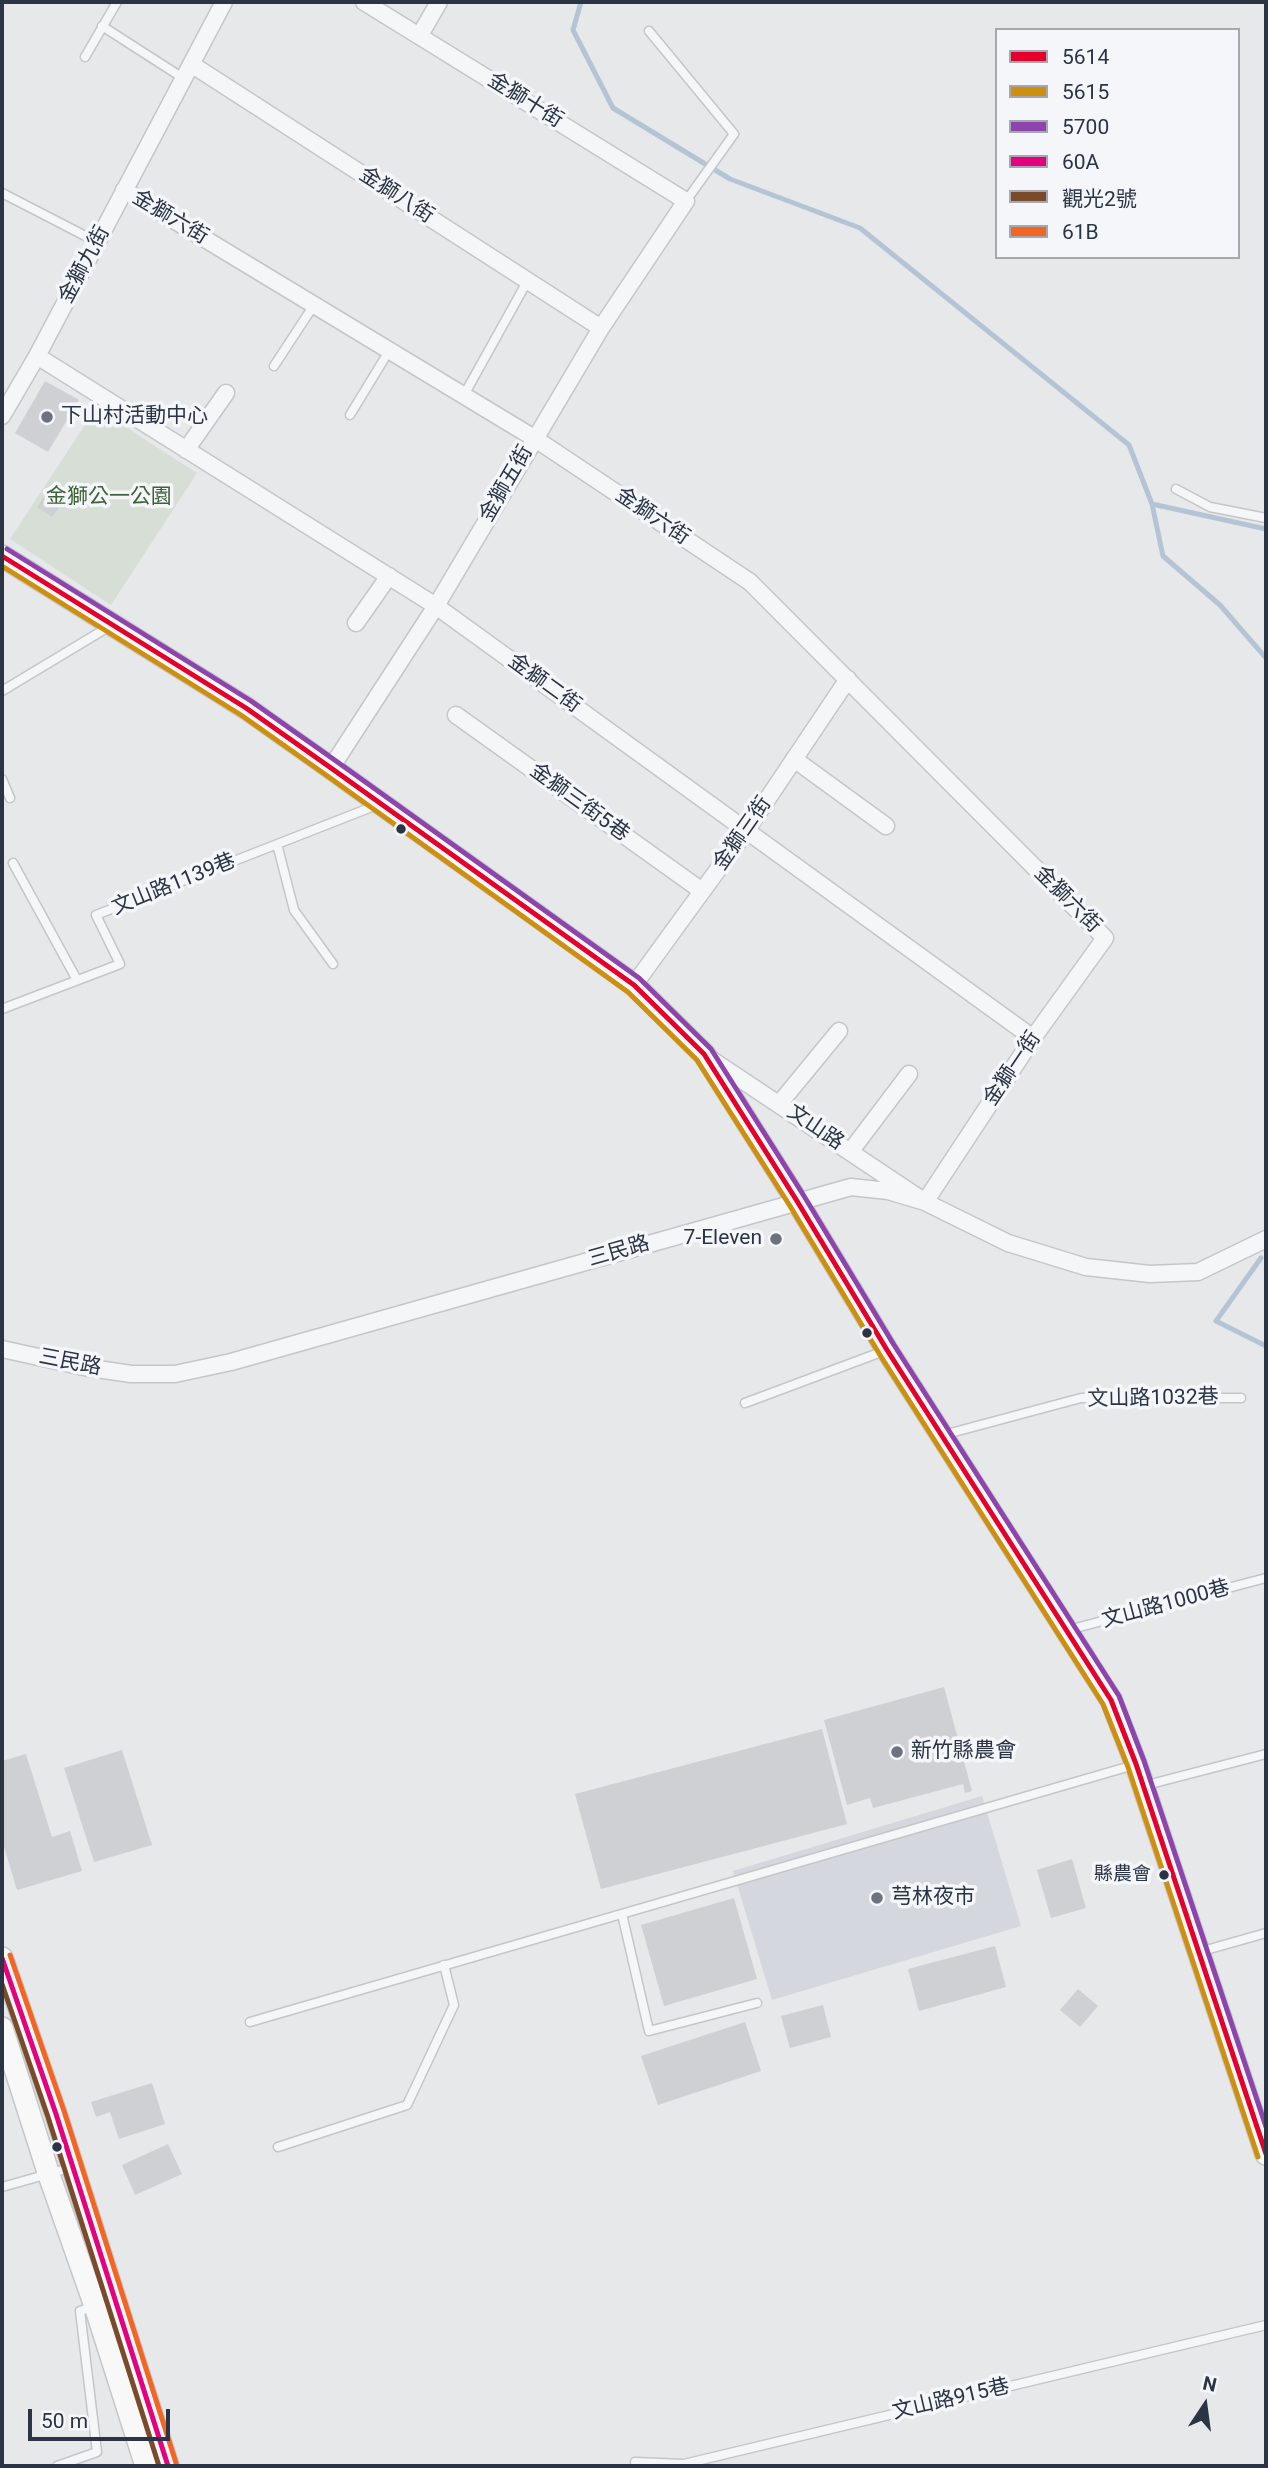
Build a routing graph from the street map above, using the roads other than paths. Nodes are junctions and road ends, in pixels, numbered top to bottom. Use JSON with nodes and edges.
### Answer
{"nodes":[{"id":1,"x":117,"y":2,"type":"edge"},
{"id":2,"x":224,"y":2,"type":"edge"},
{"id":3,"x":364,"y":2,"type":"edge"},
{"id":4,"x":439,"y":2,"type":"edge"},
{"id":5,"x":102,"y":26,"type":"junction"},
{"id":6,"x":649,"y":31,"type":"dead end"},
{"id":7,"x":420,"y":34,"type":"junction"},
{"id":8,"x":85,"y":57,"type":"dead end"},
{"id":9,"x":187,"y":71,"type":"junction"},
{"id":10,"x":124,"y":190,"type":"junction"},
{"id":11,"x":2,"y":193,"type":"edge"},
{"id":12,"x":686,"y":201,"type":"junction"},
{"id":13,"x":97,"y":242,"type":"junction"},
{"id":14,"x":527,"y":281,"type":"junction"},
{"id":15,"x":314,"y":305,"type":"junction"},
{"id":16,"x":601,"y":328,"type":"junction"},
{"id":17,"x":389,"y":351,"type":"junction"},
{"id":18,"x":37,"y":356,"type":"junction"},
{"id":19,"x":274,"y":366,"type":"dead end"},
{"id":20,"x":226,"y":393,"type":"dead end"},
{"id":21,"x":464,"y":396,"type":"junction"},
{"id":22,"x":350,"y":415,"type":"dead end"},
{"id":23,"x":2,"y":416,"type":"edge"},
{"id":24,"x":534,"y":438,"type":"junction"},
{"id":25,"x":186,"y":450,"type":"junction"},
{"id":26,"x":1176,"y":489,"type":"dead end"},
{"id":27,"x":1266,"y":518,"type":"edge"},
{"id":28,"x":2,"y":556,"type":"edge"},
{"id":29,"x":389,"y":576,"type":"junction"},
{"id":30,"x":436,"y":606,"type":"junction"},
{"id":31,"x":356,"y":623,"type":"dead end"},
{"id":32,"x":112,"y":625,"type":"junction"},
{"id":33,"x":848,"y":680,"type":"junction"},
{"id":34,"x":2,"y":691,"type":"edge"},
{"id":35,"x":456,"y":715,"type":"dead end"},
{"id":36,"x":794,"y":760,"type":"junction"},
{"id":37,"x":331,"y":768,"type":"junction"},
{"id":38,"x":2,"y":779,"type":"edge"},
{"id":39,"x":10,"y":798,"type":"dead end"},
{"id":40,"x":380,"y":804,"type":"junction"},
{"id":41,"x":886,"y":826,"type":"dead end"},
{"id":42,"x":746,"y":831,"type":"junction"},
{"id":43,"x":277,"y":844,"type":"junction"},
{"id":44,"x":13,"y":863,"type":"dead end"},
{"id":45,"x":702,"y":891,"type":"junction"},
{"id":46,"x":1105,"y":938,"type":"joint"},
{"id":47,"x":332,"y":964,"type":"dead end"},
{"id":48,"x":77,"y":981,"type":"junction"},
{"id":49,"x":634,"y":985,"type":"junction"},
{"id":50,"x":2,"y":1009,"type":"edge"},
{"id":51,"x":839,"y":1031,"type":"dead end"},
{"id":52,"x":1032,"y":1038,"type":"junction"},
{"id":53,"x":704,"y":1054,"type":"junction"},
{"id":54,"x":909,"y":1074,"type":"dead end"},
{"id":55,"x":779,"y":1104,"type":"junction"},
{"id":56,"x":850,"y":1152,"type":"junction"},
{"id":57,"x":797,"y":1201,"type":"junction"},
{"id":58,"x":925,"y":1202,"type":"junction"},
{"id":59,"x":1266,"y":1239,"type":"edge"},
{"id":60,"x":2,"y":1349,"type":"edge"},
{"id":61,"x":887,"y":1350,"type":"junction"},
{"id":62,"x":1241,"y":1398,"type":"dead end"},
{"id":63,"x":745,"y":1403,"type":"dead end"},
{"id":64,"x":943,"y":1435,"type":"junction"},
{"id":65,"x":1266,"y":1578,"type":"edge"},
{"id":66,"x":1065,"y":1631,"type":"junction"},
{"id":67,"x":1266,"y":1754,"type":"edge"},
{"id":68,"x":1136,"y":1764,"type":"junction"},
{"id":69,"x":1143,"y":1786,"type":"junction"},
{"id":70,"x":622,"y":1914,"type":"junction"},
{"id":71,"x":1266,"y":1933,"type":"edge"},
{"id":72,"x":1199,"y":1952,"type":"junction"},
{"id":73,"x":2,"y":1958,"type":"edge"},
{"id":74,"x":444,"y":1965,"type":"junction"},
{"id":75,"x":757,"y":2003,"type":"dead end"},
{"id":76,"x":250,"y":2022,"type":"dead end"},
{"id":77,"x":2,"y":2028,"type":"edge"},
{"id":78,"x":278,"y":2147,"type":"dead end"},
{"id":79,"x":1266,"y":2154,"type":"edge"},
{"id":80,"x":73,"y":2167,"type":"junction"},
{"id":81,"x":49,"y":2175,"type":"junction"},
{"id":82,"x":2,"y":2188,"type":"edge"},
{"id":83,"x":105,"y":2302,"type":"junction"},
{"id":84,"x":1266,"y":2325,"type":"edge"},
{"id":85,"x":635,"y":2462,"type":"dead end"},
{"id":86,"x":57,"y":2466,"type":"edge"},
{"id":87,"x":146,"y":2466,"type":"edge"},
{"id":88,"x":168,"y":2466,"type":"edge"}],
"edges":[{"from":1,"to":5,"type":"lane"},
{"from":2,"to":9,"type":"street","name":"金獅九街"},
{"from":3,"to":7,"type":"street","name":"金獅十街"},
{"from":4,"to":7,"type":"street"},
{"from":5,"to":8,"type":"lane"},
{"from":5,"to":9,"type":"lane"},
{"from":6,"to":12,"type":"lane"},
{"from":7,"to":12,"type":"street","name":"金獅十街"},
{"from":9,"to":10,"type":"street","name":"金獅九街"},
{"from":9,"to":14,"type":"street","name":"金獅八街"},
{"from":10,"to":13,"type":"street","name":"金獅九街"},
{"from":10,"to":15,"type":"street","name":"金獅六街"},
{"from":11,"to":13,"type":"lane"},
{"from":12,"to":16,"type":"street","name":"金獅五街"},
{"from":13,"to":18,"type":"street","name":"金獅九街"},
{"from":14,"to":16,"type":"street","name":"金獅八街"},
{"from":14,"to":21,"type":"lane"},
{"from":15,"to":17,"type":"street","name":"金獅六街"},
{"from":15,"to":19,"type":"lane"},
{"from":16,"to":24,"type":"street","name":"金獅五街"},
{"from":17,"to":21,"type":"street","name":"金獅六街"},
{"from":17,"to":22,"type":"lane"},
{"from":18,"to":23,"type":"street","name":"金獅九街"},
{"from":18,"to":25,"type":"street","name":"金獅二街"},
{"from":20,"to":25,"type":"street"},
{"from":21,"to":24,"type":"street","name":"金獅六街"},
{"from":24,"to":30,"type":"street","name":"金獅五街"},
{"from":24,"to":33,"type":"street","name":"金獅六街"},
{"from":25,"to":29,"type":"street","name":"金獅二街"},
{"from":26,"to":27,"type":"lane"},
{"from":28,"to":32,"type":"main road","name":"文山路"},
{"from":29,"to":30,"type":"street","name":"金獅二街"},
{"from":29,"to":31,"type":"street"},
{"from":30,"to":37,"type":"street","name":"金獅五街"},
{"from":30,"to":42,"type":"street","name":"金獅二街"},
{"from":32,"to":34,"type":"lane"},
{"from":32,"to":37,"type":"main road","name":"文山路"},
{"from":33,"to":36,"type":"street","name":"金獅三街"},
{"from":33,"to":46,"type":"street","name":"金獅六街"},
{"from":35,"to":45,"type":"street","name":"金獅三街5巷"},
{"from":36,"to":41,"type":"street"},
{"from":36,"to":42,"type":"street","name":"金獅三街"},
{"from":37,"to":40,"type":"main road","name":"文山路"},
{"from":38,"to":39,"type":"lane"},
{"from":40,"to":43,"type":"lane","name":"文山路1139巷"},
{"from":40,"to":49,"type":"main road","name":"文山路"},
{"from":42,"to":45,"type":"street","name":"金獅三街"},
{"from":42,"to":52,"type":"street","name":"金獅二街"},
{"from":43,"to":47,"type":"lane"},
{"from":43,"to":48,"type":"lane","name":"文山路1139巷"},
{"from":44,"to":48,"type":"lane"},
{"from":45,"to":49,"type":"street","name":"金獅三街"},
{"from":46,"to":52,"type":"street","name":"金獅一街"},
{"from":48,"to":50,"type":"lane","name":"文山路1139巷"},
{"from":49,"to":53,"type":"main road","name":"文山路"},
{"from":51,"to":55,"type":"street"},
{"from":52,"to":58,"type":"street","name":"金獅一街"},
{"from":53,"to":55,"type":"street","name":"文山路"},
{"from":53,"to":57,"type":"main road","name":"文山路"},
{"from":54,"to":56,"type":"street"},
{"from":55,"to":56,"type":"street","name":"文山路"},
{"from":56,"to":58,"type":"street","name":"文山路"},
{"from":57,"to":58,"type":"street","name":"三民路"},
{"from":57,"to":60,"type":"street","name":"三民路"},
{"from":57,"to":61,"type":"main road","name":"文山路"},
{"from":58,"to":59,"type":"street","name":"三民路"},
{"from":61,"to":63,"type":"lane"},
{"from":61,"to":64,"type":"main road","name":"文山路"},
{"from":62,"to":64,"type":"lane","name":"文山路1032巷"},
{"from":64,"to":66,"type":"main road","name":"文山路"},
{"from":65,"to":66,"type":"lane","name":"文山路1000巷"},
{"from":66,"to":68,"type":"main road","name":"文山路"},
{"from":67,"to":69,"type":"lane"},
{"from":68,"to":69,"type":"main road","name":"文山路"},
{"from":68,"to":70,"type":"lane"},
{"from":69,"to":72,"type":"main road","name":"文山路"},
{"from":70,"to":74,"type":"lane"},
{"from":70,"to":75,"type":"lane"},
{"from":71,"to":72,"type":"lane"},
{"from":72,"to":79,"type":"main road","name":"文山路"},
{"from":73,"to":80,"type":"main road"},
{"from":74,"to":76,"type":"lane"},
{"from":74,"to":78,"type":"lane"},
{"from":77,"to":81,"type":"main road"},
{"from":80,"to":81,"type":"lane"},
{"from":80,"to":83,"type":"main road"},
{"from":81,"to":82,"type":"lane"},
{"from":81,"to":83,"type":"main road"},
{"from":83,"to":86,"type":"lane"},
{"from":83,"to":87,"type":"main road"},
{"from":83,"to":88,"type":"main road"},
{"from":84,"to":85,"type":"lane","name":"文山路915巷"}]}
